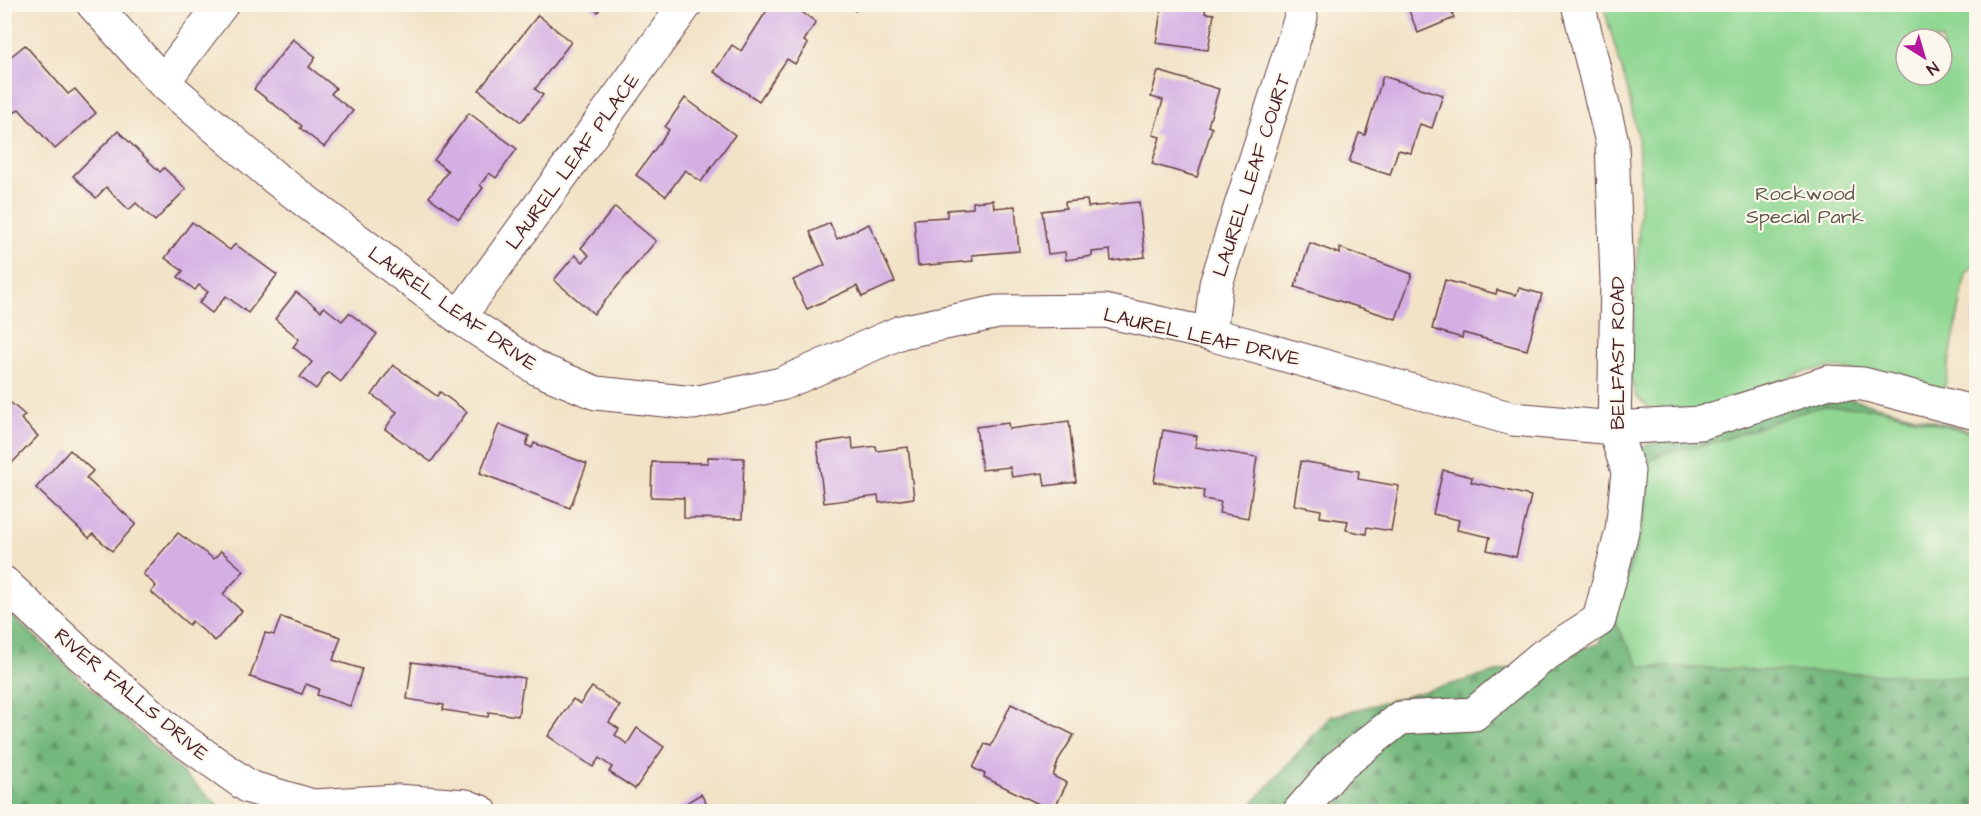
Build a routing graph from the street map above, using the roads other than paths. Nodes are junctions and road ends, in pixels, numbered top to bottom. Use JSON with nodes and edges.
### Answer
{"nodes":[{"id":1,"x":93,"y":4,"type":"edge"},
{"id":2,"x":222,"y":4,"type":"edge"},
{"id":3,"x":686,"y":4,"type":"edge"},
{"id":4,"x":1578,"y":4,"type":"edge"},
{"id":5,"x":1301,"y":17,"type":"dead end"},
{"id":6,"x":163,"y":82,"type":"junction"},
{"id":7,"x":459,"y":317,"type":"junction"},
{"id":8,"x":1210,"y":334,"type":"junction"},
{"id":9,"x":1977,"y":413,"type":"edge"},
{"id":10,"x":1614,"y":428,"type":"junction"},
{"id":11,"x":4,"y":583,"type":"edge"},
{"id":12,"x":481,"y":812,"type":"edge"},
{"id":13,"x":1299,"y":812,"type":"edge"}],
"edges":[{"from":1,"to":6,"type":"street","name":"LAUREL LEAF DRIVE"},
{"from":2,"to":6,"type":"street"},
{"from":3,"to":7,"type":"street","name":"LAUREL LEAF PLACE"},
{"from":4,"to":10,"type":"street","name":"BELFAST ROAD"},
{"from":5,"to":8,"type":"street","name":"LAUREL LEAF COURT"},
{"from":6,"to":7,"type":"street","name":"LAUREL LEAF DRIVE"},
{"from":7,"to":8,"type":"street","name":"LAUREL LEAF DRIVE"},
{"from":8,"to":10,"type":"street","name":"LAUREL LEAF DRIVE"},
{"from":9,"to":10,"type":"street","name":"LAUREL LEAF DRIVE"},
{"from":10,"to":13,"type":"street","name":"BELFAST ROAD"},
{"from":11,"to":12,"type":"street","name":"RIVER FALLS DRIVE"}]}
